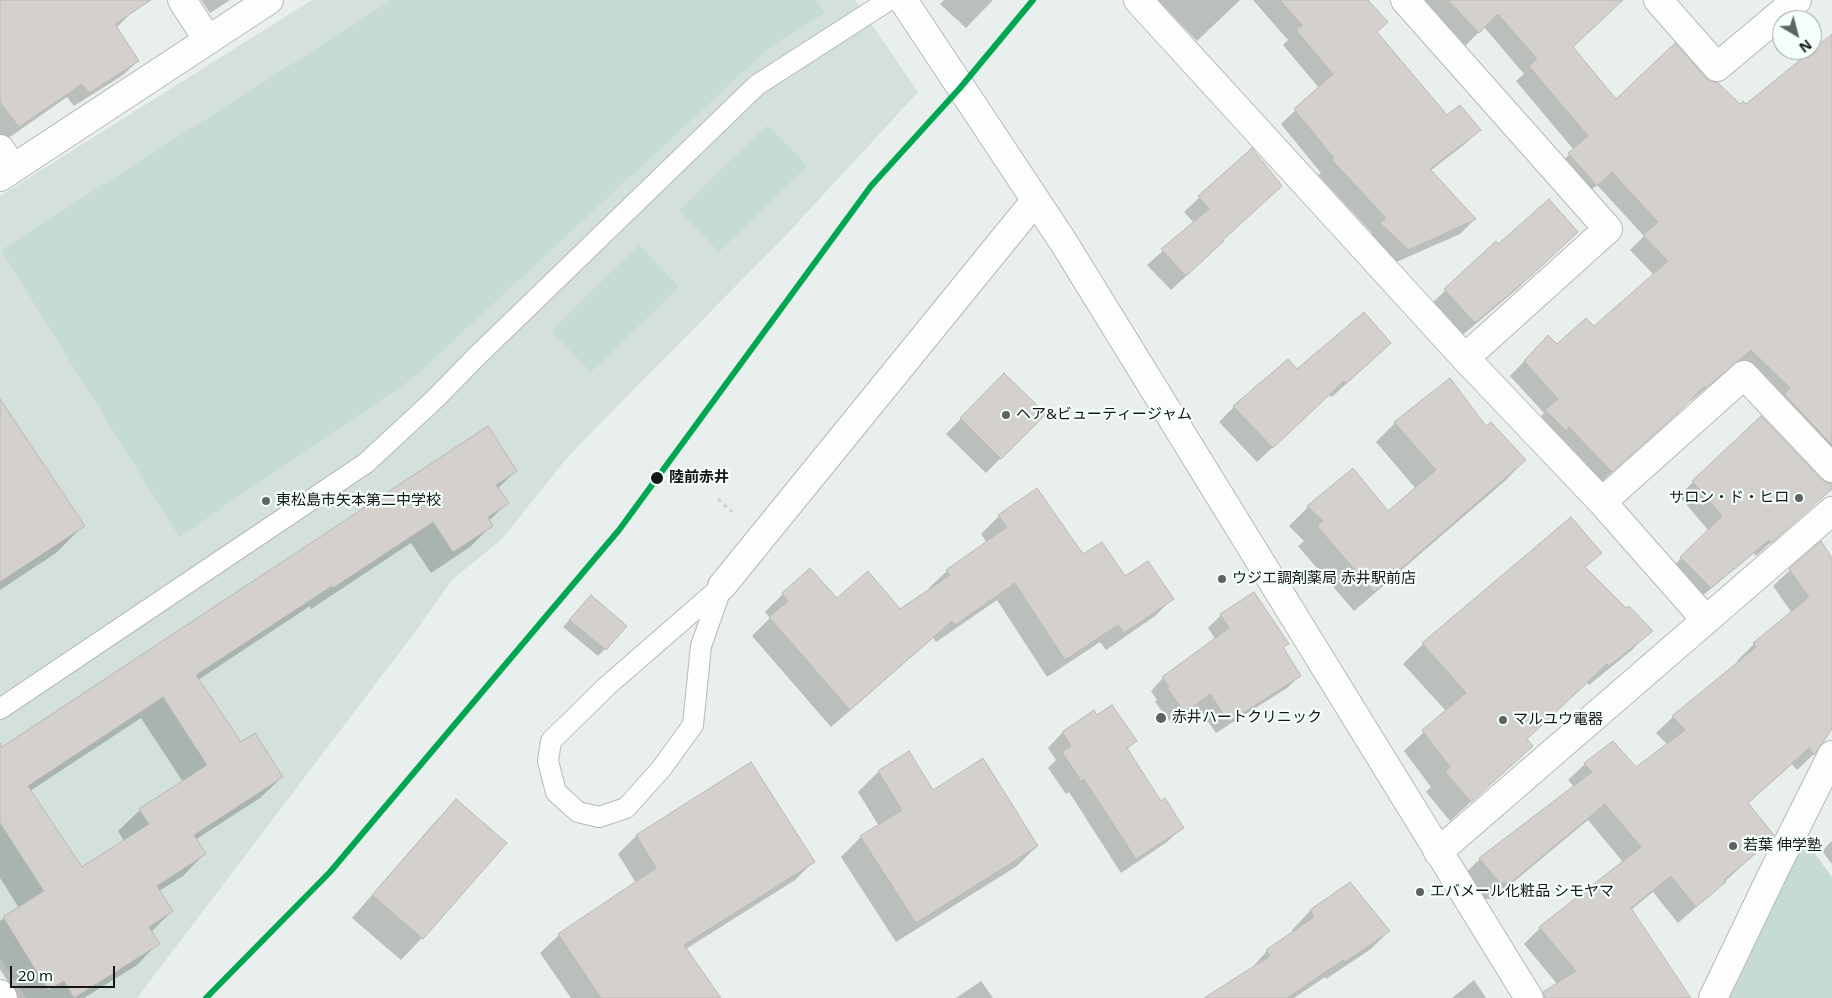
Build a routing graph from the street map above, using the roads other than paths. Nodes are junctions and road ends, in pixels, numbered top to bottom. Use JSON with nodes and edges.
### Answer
{"nodes":[{"id":1,"x":182,"y":0,"type":"edge"},
{"id":2,"x":269,"y":0,"type":"edge"},
{"id":3,"x":889,"y":0,"type":"edge"},
{"id":4,"x":903,"y":0,"type":"edge"},
{"id":5,"x":1138,"y":0,"type":"edge"},
{"id":6,"x":1406,"y":0,"type":"edge"},
{"id":7,"x":1658,"y":0,"type":"edge"},
{"id":8,"x":1797,"y":0,"type":"edge"},
{"id":9,"x":208,"y":40,"type":"junction"},
{"id":10,"x":4,"y":165,"type":"edge"},
{"id":11,"x":1035,"y":201,"type":"junction"},
{"id":12,"x":1465,"y":358,"type":"junction"},
{"id":13,"x":1832,"y":468,"type":"edge"},
{"id":14,"x":1602,"y":502,"type":"junction"},
{"id":15,"x":1832,"y":511,"type":"edge"},
{"id":16,"x":722,"y":586,"type":"junction"},
{"id":17,"x":1706,"y":620,"type":"junction"},
{"id":18,"x":0,"y":709,"type":"edge"},
{"id":19,"x":1832,"y":755,"type":"edge"},
{"id":20,"x":1438,"y":852,"type":"junction"},
{"id":21,"x":0,"y":994,"type":"edge"},
{"id":22,"x":3,"y":998,"type":"edge"},
{"id":23,"x":1529,"y":998,"type":"edge"},
{"id":24,"x":1713,"y":998,"type":"edge"}],
"edges":[{"from":1,"to":9,"type":"street"},
{"from":2,"to":9,"type":"street"},
{"from":3,"to":18,"type":"lane"},
{"from":4,"to":11,"type":"street"},
{"from":5,"to":12,"type":"street"},
{"from":6,"to":12,"type":"street"},
{"from":7,"to":8,"type":"street"},
{"from":9,"to":10,"type":"street"},
{"from":11,"to":16,"type":"street"},
{"from":11,"to":20,"type":"street"},
{"from":12,"to":14,"type":"street"},
{"from":13,"to":14,"type":"street"},
{"from":14,"to":17,"type":"street"},
{"from":15,"to":17,"type":"street"},
{"from":16,"to":16,"type":"lane"},
{"from":17,"to":20,"type":"street"},
{"from":19,"to":24,"type":"street"},
{"from":20,"to":23,"type":"street"},
{"from":21,"to":22,"type":"street"}]}
